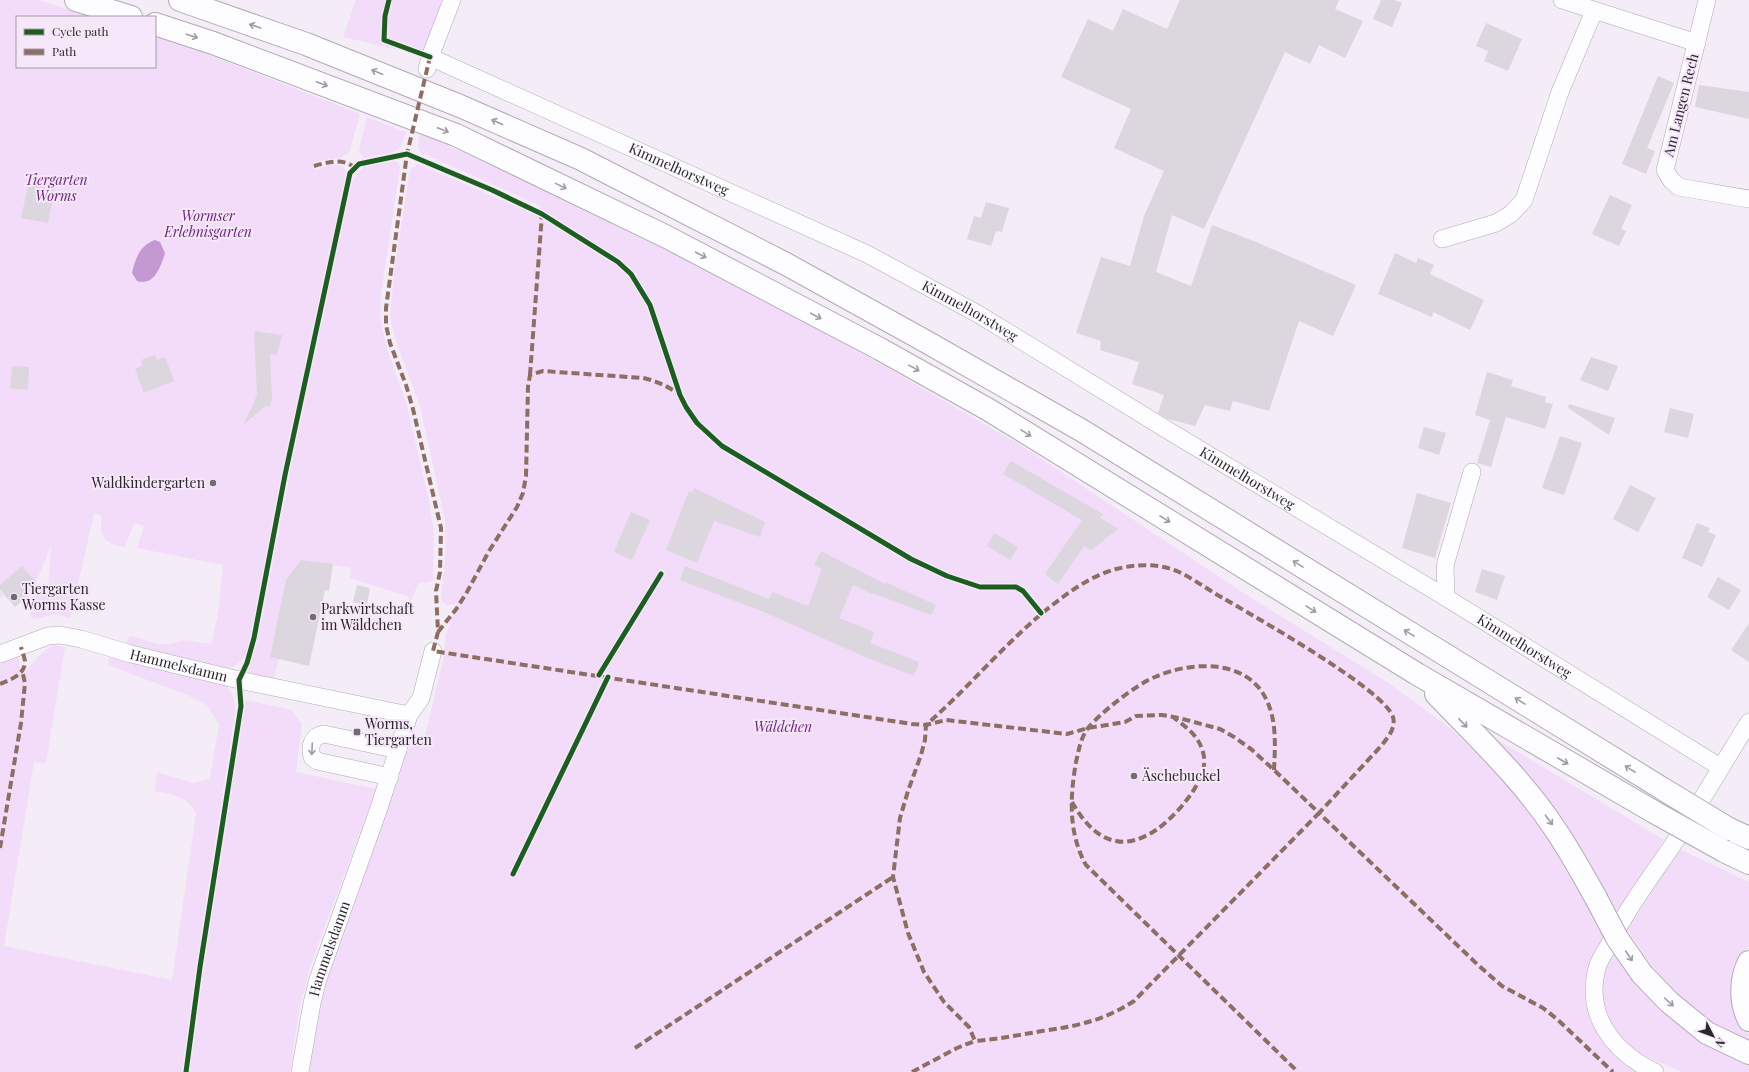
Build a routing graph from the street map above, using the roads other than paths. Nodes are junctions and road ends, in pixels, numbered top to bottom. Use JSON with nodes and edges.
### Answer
{"nodes":[{"id":1,"x":76,"y":0,"type":"edge"},
{"id":2,"x":180,"y":0,"type":"edge"},
{"id":3,"x":452,"y":0,"type":"edge"},
{"id":4,"x":1562,"y":0,"type":"edge"},
{"id":5,"x":1707,"y":0,"type":"edge"},
{"id":6,"x":1594,"y":11,"type":"junction"},
{"id":7,"x":128,"y":16,"type":"edge"},
{"id":8,"x":156,"y":24,"type":"edge"},
{"id":9,"x":1697,"y":43,"type":"junction"},
{"id":10,"x":1749,"y":199,"type":"edge"},
{"id":11,"x":1442,"y":239,"type":"dead end"},
{"id":12,"x":1472,"y":472,"type":"dead end"},
{"id":13,"x":1445,"y":597,"type":"junction"},
{"id":14,"x":433,"y":651,"type":"dead end"},
{"id":15,"x":0,"y":654,"type":"edge"},
{"id":16,"x":1417,"y":674,"type":"junction"},
{"id":17,"x":409,"y":715,"type":"junction"},
{"id":18,"x":1749,"y":722,"type":"edge"},
{"id":19,"x":398,"y":750,"type":"junction"},
{"id":20,"x":1720,"y":767,"type":"junction"},
{"id":21,"x":390,"y":777,"type":"junction"},
{"id":22,"x":1739,"y":831,"type":"edge"},
{"id":23,"x":1749,"y":838,"type":"edge"},
{"id":24,"x":1749,"y":863,"type":"edge"},
{"id":25,"x":1749,"y":962,"type":"edge"},
{"id":26,"x":1749,"y":1020,"type":"edge"},
{"id":27,"x":1749,"y":1053,"type":"edge"},
{"id":28,"x":300,"y":1072,"type":"edge"},
{"id":29,"x":1655,"y":1072,"type":"edge"}],
"edges":[{"from":1,"to":7,"type":"highway"},
{"from":22,"to":2,"type":"highway","one_way":true,"bridge":true},
{"from":3,"to":13,"type":"street","name":"Kimmelhorstweg"},
{"from":4,"to":6,"type":"street","name":"Am Langen Rech"},
{"from":5,"to":9,"type":"street","name":"Am Langen Rech"},
{"from":6,"to":9,"type":"street","name":"Am Langen Rech"},
{"from":6,"to":11,"type":"street"},
{"from":8,"to":16,"type":"highway","one_way":true},
{"from":9,"to":10,"type":"street","name":"Am Langen Rech"},
{"from":12,"to":13,"type":"street"},
{"from":13,"to":20,"type":"street","name":"Kimmelhorstweg"},
{"from":14,"to":17,"type":"street","name":"Hammelsdamm"},
{"from":15,"to":17,"type":"street","name":"Hammelsdamm"},
{"from":16,"to":24,"type":"highway","one_way":true,"bridge":true},
{"from":16,"to":27,"type":"highway","one_way":true,"bridge":true},
{"from":17,"to":19,"type":"street","name":"Hammelsdamm"},
{"from":18,"to":20,"type":"street"},
{"from":19,"to":21,"type":"street","name":"Hammelsdamm"},
{"from":19,"to":21,"type":"street","one_way":true},
{"from":20,"to":29,"type":"street"},
{"from":21,"to":28,"type":"street","name":"Hammelsdamm"},
{"from":22,"to":23,"type":"highway"},
{"from":25,"to":26,"type":"highway"}]}
